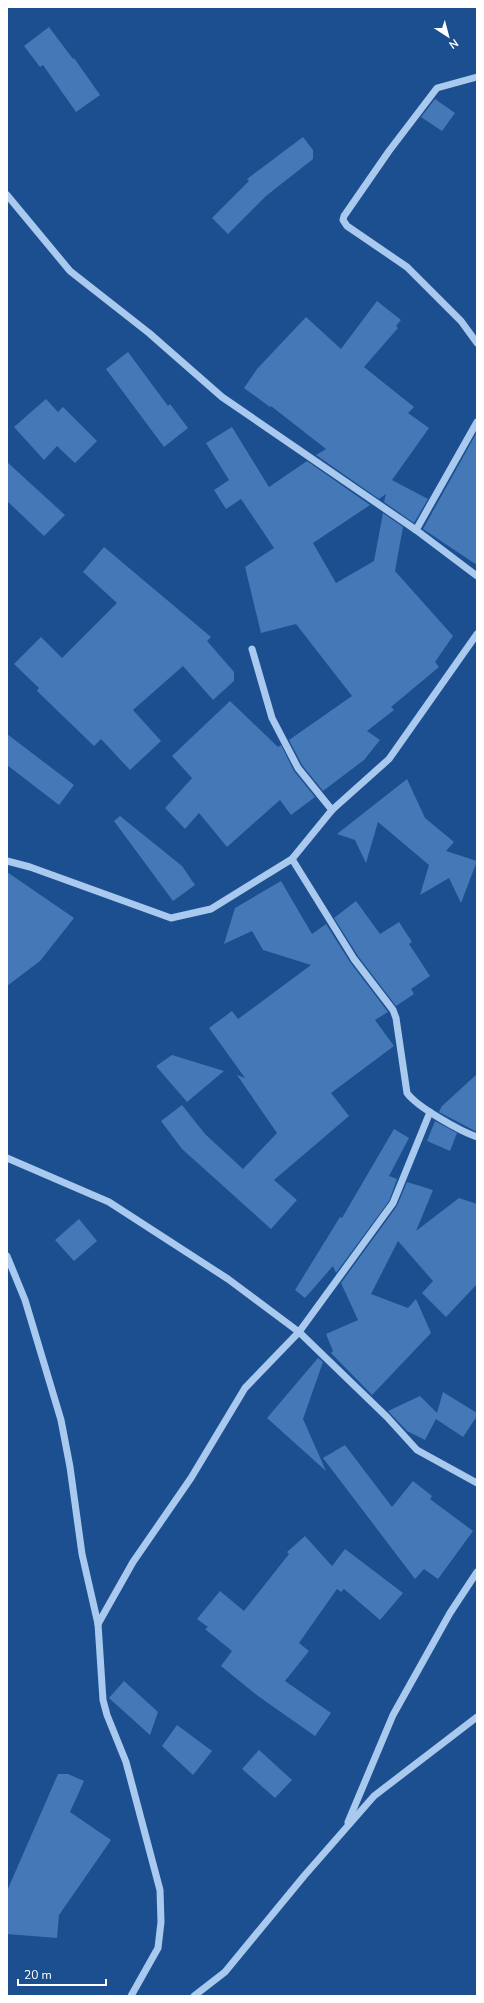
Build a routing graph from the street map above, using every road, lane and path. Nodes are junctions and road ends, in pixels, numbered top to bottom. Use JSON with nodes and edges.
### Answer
{"nodes":[{"id":1,"x":477,"y":77,"type":"edge"},
{"id":2,"x":7,"y":195,"type":"edge"},
{"id":3,"x":477,"y":343,"type":"edge"},
{"id":4,"x":477,"y":422,"type":"edge"},
{"id":5,"x":416,"y":530,"type":"junction"},
{"id":6,"x":477,"y":576,"type":"edge"},
{"id":7,"x":477,"y":634,"type":"edge"},
{"id":8,"x":252,"y":649,"type":"dead end"},
{"id":9,"x":332,"y":810,"type":"junction"},
{"id":10,"x":292,"y":859,"type":"junction"},
{"id":11,"x":7,"y":861,"type":"edge"},
{"id":12,"x":430,"y":1112,"type":"junction"},
{"id":13,"x":477,"y":1137,"type":"edge"},
{"id":14,"x":7,"y":1158,"type":"edge"},
{"id":15,"x":7,"y":1256,"type":"edge"},
{"id":16,"x":299,"y":1332,"type":"junction"},
{"id":17,"x":477,"y":1483,"type":"edge"},
{"id":18,"x":477,"y":1572,"type":"edge"},
{"id":19,"x":98,"y":1624,"type":"junction"},
{"id":20,"x":477,"y":1717,"type":"edge"},
{"id":21,"x":346,"y":1828,"type":"junction"},
{"id":22,"x":131,"y":1996,"type":"edge"},
{"id":23,"x":194,"y":1996,"type":"edge"}],
"edges":[{"from":1,"to":3,"type":"street"},
{"from":2,"to":5,"type":"street"},
{"from":4,"to":5,"type":"street"},
{"from":5,"to":6,"type":"street"},
{"from":7,"to":9,"type":"street"},
{"from":8,"to":9,"type":"street"},
{"from":9,"to":10,"type":"street"},
{"from":10,"to":11,"type":"street"},
{"from":10,"to":12,"type":"street"},
{"from":12,"to":13,"type":"street"},
{"from":12,"to":16,"type":"street"},
{"from":14,"to":16,"type":"street"},
{"from":15,"to":19,"type":"street"},
{"from":16,"to":17,"type":"street"},
{"from":16,"to":19,"type":"street"},
{"from":18,"to":21,"type":"street"},
{"from":19,"to":22,"type":"street"},
{"from":20,"to":21,"type":"street"},
{"from":21,"to":23,"type":"street"}]}
